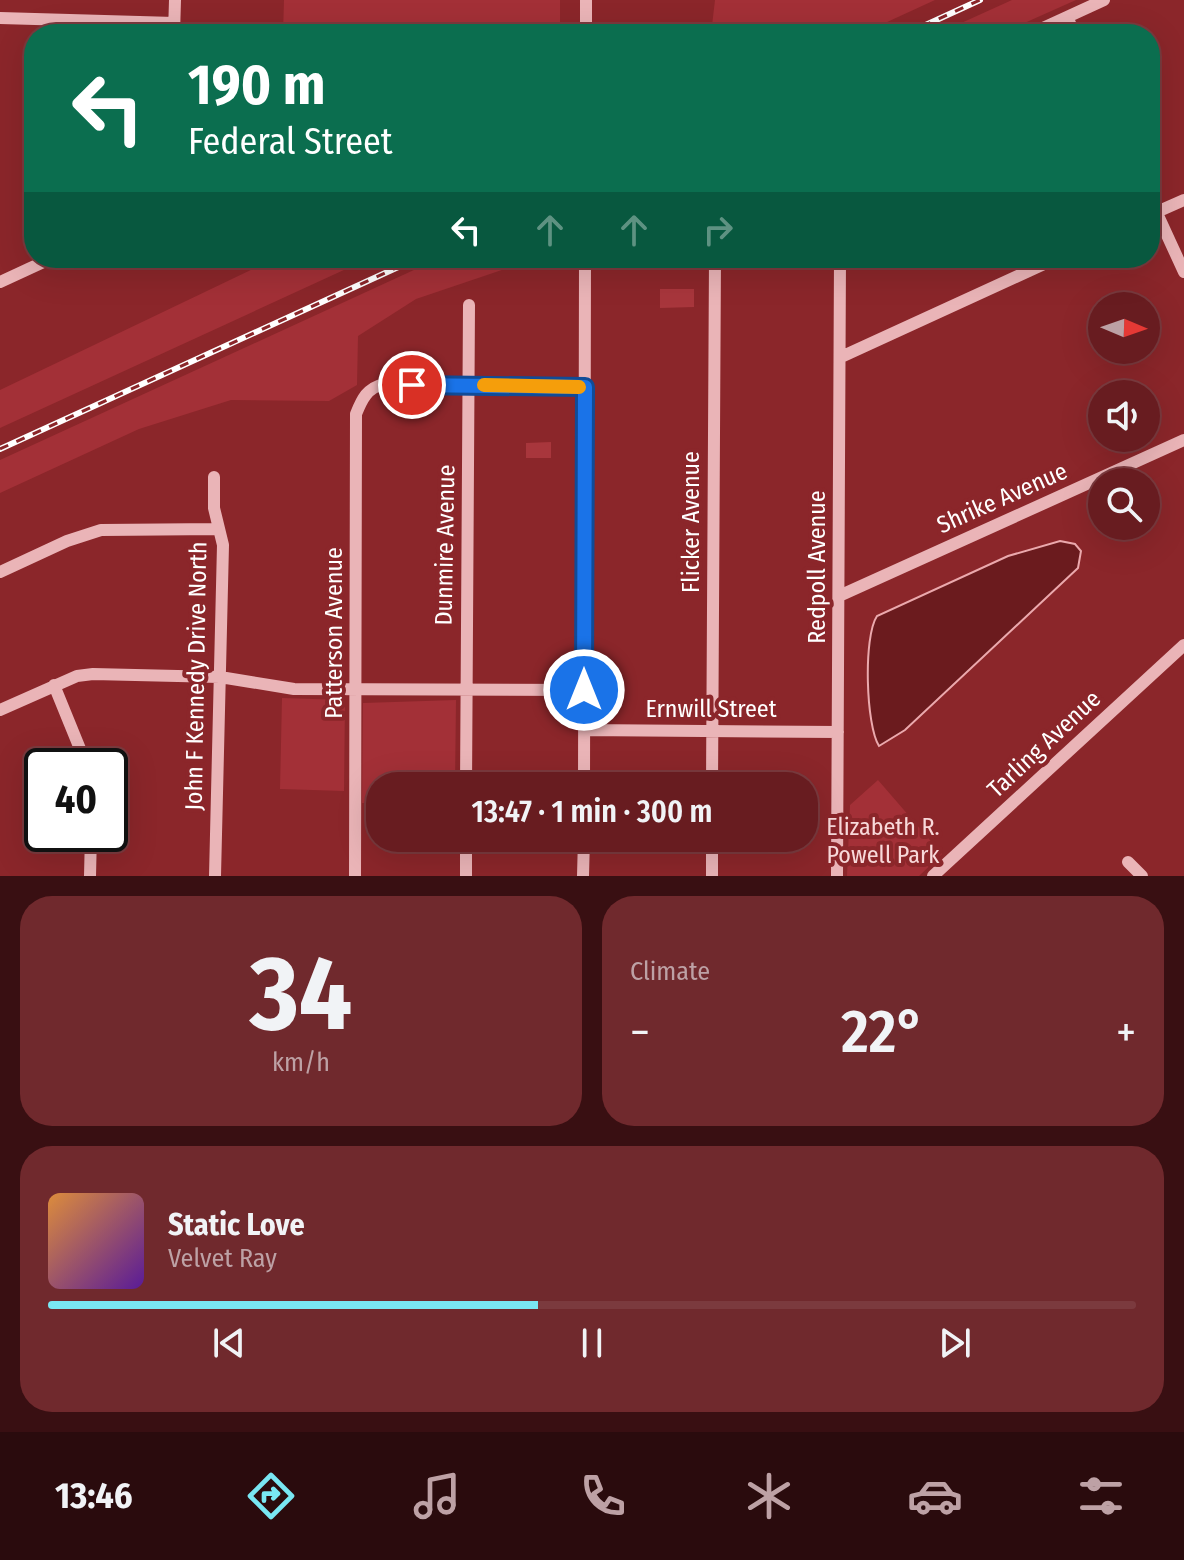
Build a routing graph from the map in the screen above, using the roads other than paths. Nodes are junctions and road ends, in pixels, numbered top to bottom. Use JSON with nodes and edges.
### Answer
{"nodes":[{"id":1,"x":175,"y":0,"type":"edge"},
{"id":2,"x":586,"y":0,"type":"edge"},
{"id":3,"x":1104,"y":0,"type":"edge"},
{"id":4,"x":1067,"y":17,"type":"junction"},
{"id":5,"x":0,"y":18,"type":"edge"},
{"id":6,"x":104,"y":24,"type":"edge"},
{"id":7,"x":174,"y":24,"type":"edge"},
{"id":8,"x":586,"y":24,"type":"edge"},
{"id":9,"x":1052,"y":24,"type":"edge"},
{"id":10,"x":1070,"y":24,"type":"edge"},
{"id":11,"x":1184,"y":200,"type":"edge"},
{"id":12,"x":1160,"y":211,"type":"edge"},
{"id":13,"x":1160,"y":227,"type":"edge"},
{"id":14,"x":30,"y":268,"type":"edge"},
{"id":15,"x":585,"y":268,"type":"edge"},
{"id":16,"x":715,"y":268,"type":"edge"},
{"id":17,"x":840,"y":268,"type":"edge"},
{"id":18,"x":1035,"y":268,"type":"edge"},
{"id":19,"x":1184,"y":272,"type":"edge"},
{"id":20,"x":0,"y":282,"type":"edge"},
{"id":21,"x":469,"y":305,"type":"dead end"},
{"id":22,"x":841,"y":357,"type":"junction"},
{"id":23,"x":468,"y":385,"type":"junction"},
{"id":24,"x":585,"y":387,"type":"junction"},
{"id":25,"x":1184,"y":440,"type":"edge"},
{"id":26,"x":214,"y":477,"type":"dead end"},
{"id":27,"x":219,"y":529,"type":"junction"},
{"id":28,"x":0,"y":572,"type":"edge"},
{"id":29,"x":839,"y":596,"type":"junction"},
{"id":30,"x":1184,"y":645,"type":"edge"},
{"id":31,"x":220,"y":677,"type":"junction"},
{"id":32,"x":54,"y":685,"type":"junction"},
{"id":33,"x":355,"y":690,"type":"junction"},
{"id":34,"x":466,"y":690,"type":"junction"},
{"id":35,"x":584,"y":690,"type":"junction"},
{"id":36,"x":0,"y":710,"type":"edge"},
{"id":37,"x":584,"y":730,"type":"junction"},
{"id":38,"x":713,"y":731,"type":"junction"},
{"id":39,"x":838,"y":732,"type":"junction"},
{"id":40,"x":80,"y":748,"type":"edge"},
{"id":41,"x":466,"y":772,"type":"edge"},
{"id":42,"x":584,"y":772,"type":"edge"},
{"id":43,"x":712,"y":772,"type":"edge"},
{"id":44,"x":91,"y":852,"type":"edge"},
{"id":45,"x":466,"y":852,"type":"edge"},
{"id":46,"x":584,"y":852,"type":"edge"},
{"id":47,"x":712,"y":852,"type":"edge"},
{"id":48,"x":1128,"y":862,"type":"dead end"},
{"id":49,"x":90,"y":876,"type":"edge"},
{"id":50,"x":215,"y":876,"type":"edge"},
{"id":51,"x":355,"y":876,"type":"edge"},
{"id":52,"x":466,"y":876,"type":"edge"},
{"id":53,"x":583,"y":876,"type":"edge"},
{"id":54,"x":712,"y":876,"type":"edge"},
{"id":55,"x":837,"y":876,"type":"edge"},
{"id":56,"x":933,"y":876,"type":"edge"},
{"id":57,"x":1142,"y":876,"type":"edge"}],
"edges":[{"from":1,"to":7,"type":"street"},
{"from":2,"to":8,"type":"street"},
{"from":3,"to":4,"type":"street"},
{"from":4,"to":9,"type":"street"},
{"from":4,"to":10,"type":"street"},
{"from":5,"to":6,"type":"street"},
{"from":11,"to":12,"type":"street"},
{"from":13,"to":19,"type":"street"},
{"from":14,"to":20,"type":"street"},
{"from":15,"to":24,"type":"street"},
{"from":16,"to":38,"type":"street","name":"Flicker Avenue"},
{"from":17,"to":22,"type":"street","name":"Redpoll Avenue"},
{"from":18,"to":22,"type":"street"},
{"from":21,"to":23,"type":"street","name":"Dunmire Avenue"},
{"from":22,"to":29,"type":"street","name":"Redpoll Avenue"},
{"from":23,"to":24,"type":"street"},
{"from":23,"to":33,"type":"street","name":"Patterson Avenue"},
{"from":23,"to":34,"type":"street","name":"Dunmire Avenue"},
{"from":24,"to":35,"type":"street"},
{"from":25,"to":29,"type":"street","name":"Shrike Avenue"},
{"from":26,"to":27,"type":"street","name":"John F Kennedy Drive North"},
{"from":27,"to":28,"type":"street"},
{"from":27,"to":31,"type":"street","name":"John F Kennedy Drive North"},
{"from":29,"to":39,"type":"street","name":"Redpoll Avenue"},
{"from":30,"to":56,"type":"street","name":"Tarling Avenue"},
{"from":31,"to":32,"type":"street"},
{"from":31,"to":33,"type":"street"},
{"from":31,"to":50,"type":"street","name":"John F Kennedy Drive North"},
{"from":32,"to":36,"type":"street"},
{"from":32,"to":40,"type":"street"},
{"from":33,"to":34,"type":"street"},
{"from":33,"to":51,"type":"street","name":"Patterson Avenue"},
{"from":34,"to":35,"type":"street"},
{"from":34,"to":41,"type":"street","name":"Dunmire Avenue"},
{"from":35,"to":37,"type":"street"},
{"from":37,"to":38,"type":"street","name":"Ernwill Street"},
{"from":37,"to":42,"type":"street"},
{"from":38,"to":39,"type":"street","name":"Ernwill Street"},
{"from":38,"to":43,"type":"street","name":"Flicker Avenue"},
{"from":39,"to":55,"type":"street","name":"Redpoll Avenue"},
{"from":44,"to":49,"type":"street"},
{"from":45,"to":52,"type":"street"},
{"from":46,"to":53,"type":"street"},
{"from":47,"to":54,"type":"street"},
{"from":48,"to":57,"type":"street"}]}
